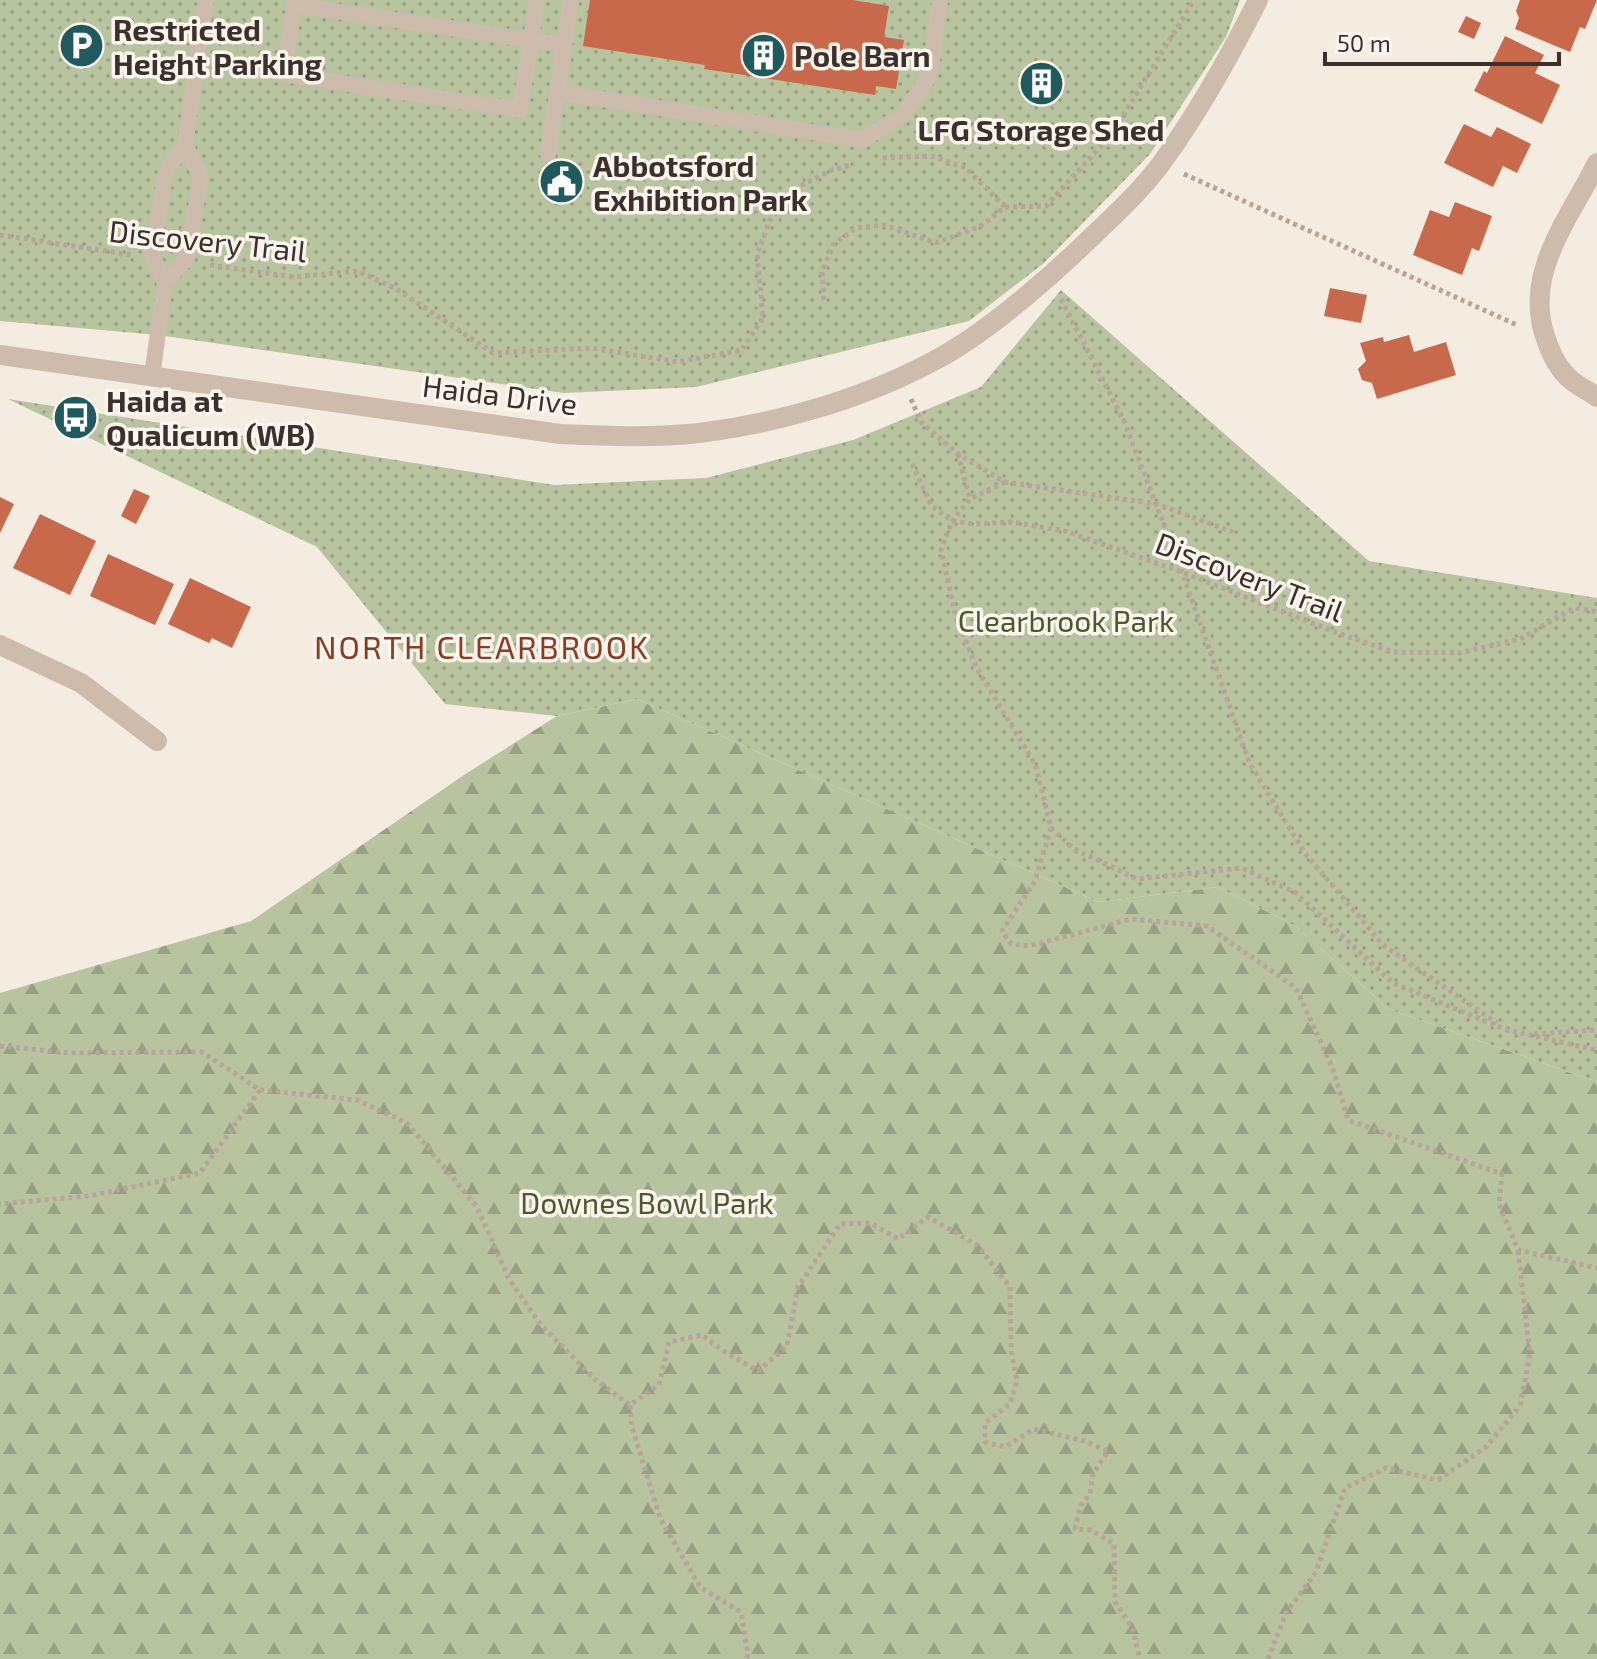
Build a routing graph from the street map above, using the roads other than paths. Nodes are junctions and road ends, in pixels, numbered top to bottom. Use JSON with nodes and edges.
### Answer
{"nodes":[{"id":1,"x":206,"y":0,"type":"edge"},
{"id":2,"x":537,"y":0,"type":"edge"},
{"id":3,"x":571,"y":0,"type":"edge"},
{"id":4,"x":940,"y":0,"type":"edge"},
{"id":5,"x":1258,"y":0,"type":"edge"},
{"id":6,"x":295,"y":2,"type":"edge"},
{"id":7,"x":531,"y":40,"type":"junction"},
{"id":8,"x":564,"y":45,"type":"junction"},
{"id":9,"x":557,"y":92,"type":"junction"},
{"id":10,"x":185,"y":145,"type":"junction"},
{"id":11,"x":548,"y":154,"type":"dead end"},
{"id":12,"x":1597,"y":163,"type":"edge"},
{"id":13,"x":165,"y":283,"type":"junction"},
{"id":14,"x":0,"y":355,"type":"edge"},
{"id":15,"x":152,"y":376,"type":"junction"},
{"id":16,"x":1597,"y":397,"type":"edge"},
{"id":17,"x":0,"y":645,"type":"edge"},
{"id":18,"x":157,"y":741,"type":"dead end"}],
"edges":[{"from":1,"to":10,"type":"lane"},
{"from":2,"to":7,"type":"lane"},
{"from":3,"to":8,"type":"lane"},
{"from":4,"to":9,"type":"lane"},
{"from":5,"to":15,"type":"street","name":"Haida Drive"},
{"from":6,"to":7,"type":"lane"},
{"from":6,"to":7,"type":"lane"},
{"from":7,"to":8,"type":"lane"},
{"from":8,"to":9,"type":"lane"},
{"from":9,"to":11,"type":"lane"},
{"from":10,"to":13,"type":"lane"},
{"from":10,"to":13,"type":"lane"},
{"from":12,"to":16,"type":"street"},
{"from":13,"to":15,"type":"lane"},
{"from":14,"to":15,"type":"street","name":"Haida Drive"},
{"from":17,"to":18,"type":"street"}]}
